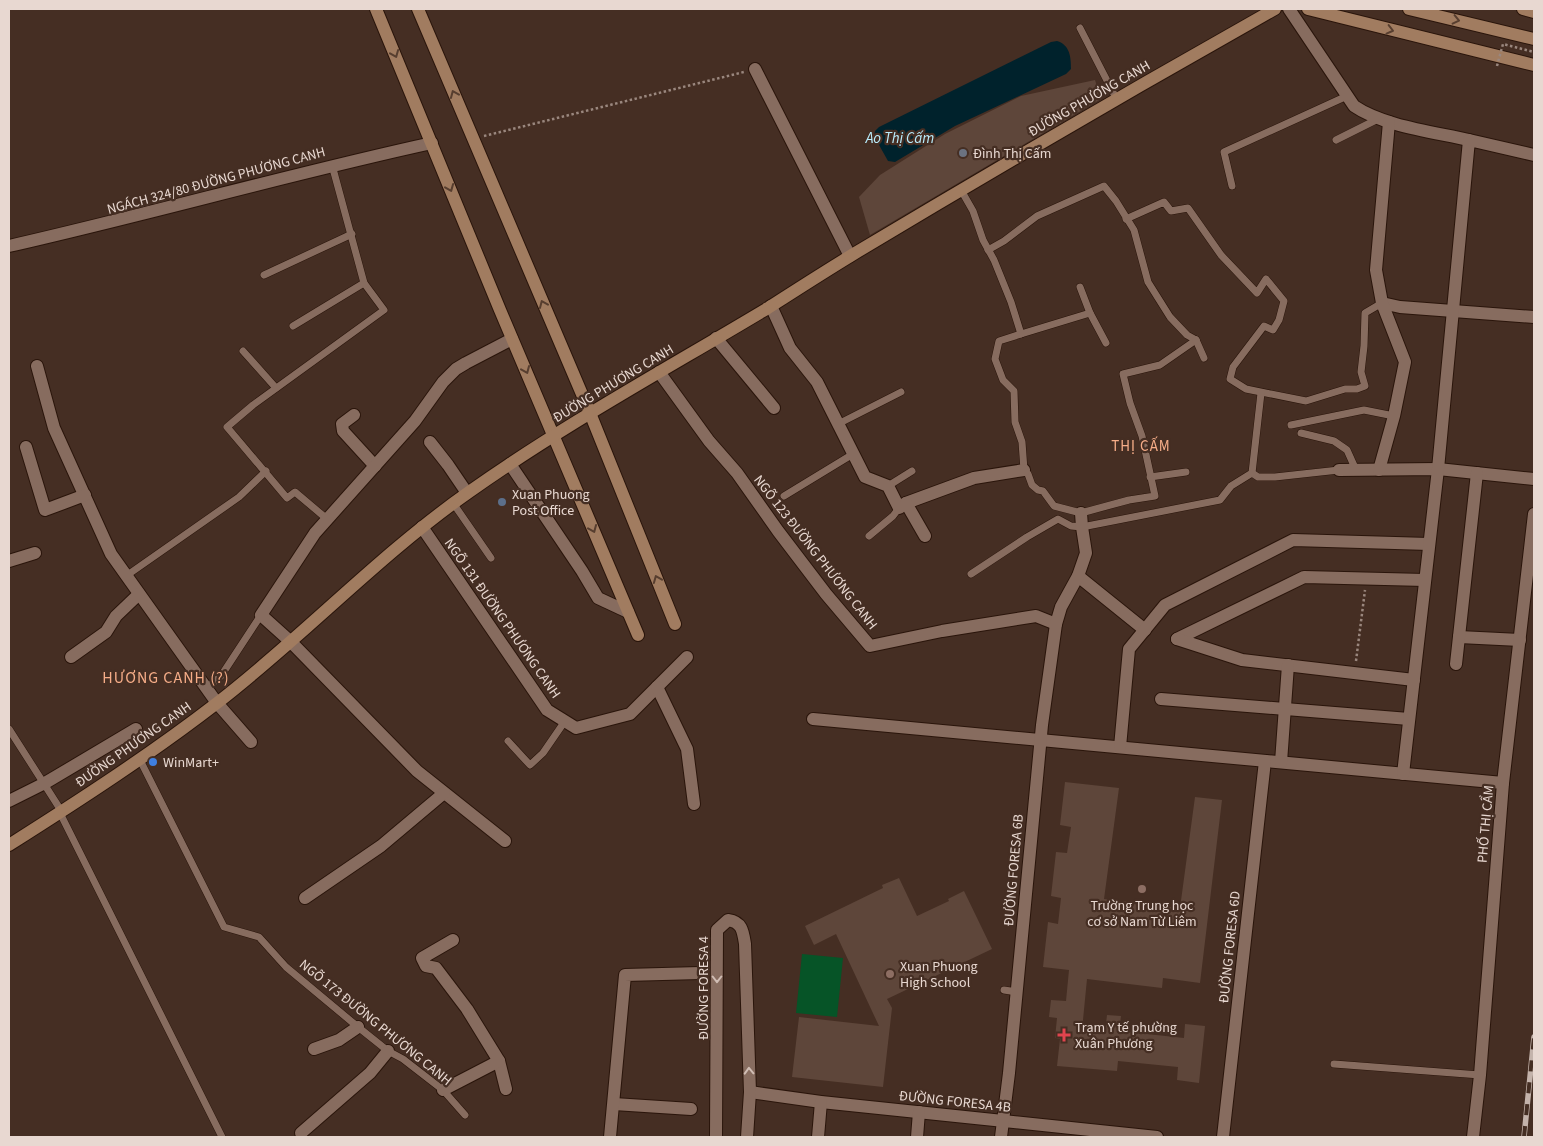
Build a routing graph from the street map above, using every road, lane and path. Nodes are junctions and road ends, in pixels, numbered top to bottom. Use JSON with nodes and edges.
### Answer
{"nodes":[{"id":1,"x":376,"y":9,"type":"edge"},
{"id":2,"x":418,"y":9,"type":"edge"},
{"id":3,"x":1274,"y":9,"type":"edge"},
{"id":4,"x":1288,"y":9,"type":"edge"},
{"id":5,"x":1308,"y":9,"type":"edge"},
{"id":6,"x":1409,"y":9,"type":"edge"},
{"id":7,"x":1523,"y":9,"type":"edge"},
{"id":8,"x":1534,"y":12,"type":"edge"},
{"id":9,"x":1344,"y":13,"type":"edge"},
{"id":10,"x":1080,"y":28,"type":"dead end"},
{"id":11,"x":1534,"y":39,"type":"edge"},
{"id":12,"x":1534,"y":52,"type":"edge"},
{"id":13,"x":1534,"y":65,"type":"edge"},
{"id":14,"x":1497,"y":66,"type":"dead end"},
{"id":15,"x":754,"y":69,"type":"joint"},
{"id":16,"x":1347,"y":96,"type":"junction"},
{"id":17,"x":1117,"y":100,"type":"junction"},
{"id":18,"x":1384,"y":120,"type":"junction"},
{"id":19,"x":473,"y":139,"type":"junction"},
{"id":20,"x":1336,"y":140,"type":"dead end"},
{"id":21,"x":1469,"y":140,"type":"junction"},
{"id":22,"x":432,"y":143,"type":"junction"},
{"id":23,"x":1534,"y":154,"type":"edge"},
{"id":24,"x":332,"y":165,"type":"junction"},
{"id":25,"x":1232,"y":186,"type":"dead end"},
{"id":26,"x":961,"y":190,"type":"junction"},
{"id":27,"x":1126,"y":219,"type":"junction"},
{"id":28,"x":352,"y":234,"type":"junction"},
{"id":29,"x":9,"y":246,"type":"edge"},
{"id":30,"x":988,"y":250,"type":"junction"},
{"id":31,"x":850,"y":256,"type":"junction"},
{"id":32,"x":264,"y":275,"type":"dead end"},
{"id":33,"x":364,"y":283,"type":"junction"},
{"id":34,"x":1080,"y":287,"type":"dead end"},
{"id":35,"x":1382,"y":303,"type":"junction"},
{"id":36,"x":770,"y":306,"type":"junction"},
{"id":37,"x":1453,"y":311,"type":"junction"},
{"id":38,"x":1090,"y":312,"type":"junction"},
{"id":39,"x":1534,"y":317,"type":"edge"},
{"id":40,"x":293,"y":326,"type":"dead end"},
{"id":41,"x":1021,"y":334,"type":"junction"},
{"id":42,"x":716,"y":338,"type":"junction"},
{"id":43,"x":512,"y":339,"type":"junction"},
{"id":44,"x":1196,"y":340,"type":"junction"},
{"id":45,"x":1106,"y":343,"type":"dead end"},
{"id":46,"x":243,"y":351,"type":"dead end"},
{"id":47,"x":1204,"y":358,"type":"dead end"},
{"id":48,"x":37,"y":366,"type":"dead end"},
{"id":49,"x":660,"y":372,"type":"junction"},
{"id":50,"x":276,"y":388,"type":"junction"},
{"id":51,"x":901,"y":392,"type":"dead end"},
{"id":52,"x":1261,"y":393,"type":"junction"},
{"id":53,"x":774,"y":408,"type":"dead end"},
{"id":54,"x":590,"y":413,"type":"junction"},
{"id":55,"x":354,"y":415,"type":"dead end"},
{"id":56,"x":1394,"y":416,"type":"junction"},
{"id":57,"x":838,"y":424,"type":"junction"},
{"id":58,"x":1291,"y":425,"type":"dead end"},
{"id":59,"x":1301,"y":433,"type":"dead end"},
{"id":60,"x":554,"y":436,"type":"junction"},
{"id":61,"x":430,"y":442,"type":"dead end"},
{"id":62,"x":26,"y":447,"type":"dead end"},
{"id":63,"x":853,"y":454,"type":"junction"},
{"id":64,"x":510,"y":464,"type":"junction"},
{"id":65,"x":375,"y":466,"type":"junction"},
{"id":66,"x":1438,"y":469,"type":"junction"},
{"id":67,"x":1024,"y":470,"type":"junction"},
{"id":68,"x":1339,"y":470,"type":"joint"},
{"id":69,"x":1356,"y":470,"type":"junction"},
{"id":70,"x":1379,"y":470,"type":"junction"},
{"id":71,"x":912,"y":471,"type":"dead end"},
{"id":72,"x":266,"y":472,"type":"junction"},
{"id":73,"x":1186,"y":472,"type":"dead end"},
{"id":74,"x":1252,"y":473,"type":"junction"},
{"id":75,"x":1477,"y":473,"type":"junction"},
{"id":76,"x":1150,"y":477,"type":"junction"},
{"id":77,"x":1534,"y":479,"type":"edge"},
{"id":78,"x":888,"y":486,"type":"junction"},
{"id":79,"x":466,"y":494,"type":"junction"},
{"id":80,"x":85,"y":495,"type":"junction"},
{"id":81,"x":784,"y":496,"type":"dead end"},
{"id":82,"x":453,"y":504,"type":"junction"},
{"id":83,"x":903,"y":506,"type":"junction"},
{"id":84,"x":1054,"y":506,"type":"junction"},
{"id":85,"x":1082,"y":512,"type":"junction"},
{"id":86,"x":1534,"y":514,"type":"edge"},
{"id":87,"x":327,"y":519,"type":"junction"},
{"id":88,"x":1054,"y":521,"type":"junction"},
{"id":89,"x":422,"y":527,"type":"junction"},
{"id":90,"x":1082,"y":527,"type":"junction"},
{"id":91,"x":869,"y":536,"type":"dead end"},
{"id":92,"x":925,"y":536,"type":"dead end"},
{"id":93,"x":1429,"y":544,"type":"junction"},
{"id":94,"x":36,"y":553,"type":"dead end"},
{"id":95,"x":491,"y":558,"type":"dead end"},
{"id":96,"x":9,"y":561,"type":"edge"},
{"id":97,"x":971,"y":574,"type":"dead end"},
{"id":98,"x":126,"y":576,"type":"junction"},
{"id":99,"x":1078,"y":576,"type":"junction"},
{"id":100,"x":1366,"y":579,"type":"junction"},
{"id":101,"x":1425,"y":580,"type":"junction"},
{"id":102,"x":139,"y":594,"type":"junction"},
{"id":103,"x":628,"y":612,"type":"junction"},
{"id":104,"x":261,"y":615,"type":"junction"},
{"id":105,"x":676,"y":624,"type":"dead end"},
{"id":106,"x":1056,"y":624,"type":"junction"},
{"id":107,"x":1145,"y":630,"type":"junction"},
{"id":108,"x":638,"y":635,"type":"dead end"},
{"id":109,"x":1459,"y":636,"type":"junction"},
{"id":110,"x":1520,"y":640,"type":"junction"},
{"id":111,"x":290,"y":642,"type":"junction"},
{"id":112,"x":71,"y":656,"type":"dead end"},
{"id":113,"x":687,"y":657,"type":"dead end"},
{"id":114,"x":1456,"y":664,"type":"dead end"},
{"id":115,"x":1288,"y":665,"type":"junction"},
{"id":116,"x":1354,"y":673,"type":"junction"},
{"id":117,"x":1414,"y":680,"type":"junction"},
{"id":118,"x":657,"y":687,"type":"junction"},
{"id":119,"x":207,"y":688,"type":"junction"},
{"id":120,"x":1162,"y":699,"type":"dead end"},
{"id":121,"x":218,"y":703,"type":"junction"},
{"id":122,"x":1286,"y":709,"type":"junction"},
{"id":123,"x":813,"y":719,"type":"dead end"},
{"id":124,"x":1409,"y":719,"type":"junction"},
{"id":125,"x":565,"y":721,"type":"junction"},
{"id":126,"x":9,"y":729,"type":"edge"},
{"id":127,"x":136,"y":729,"type":"dead end"},
{"id":128,"x":1041,"y":740,"type":"junction"},
{"id":129,"x":508,"y":741,"type":"dead end"},
{"id":130,"x":251,"y":742,"type":"dead end"},
{"id":131,"x":1120,"y":747,"type":"junction"},
{"id":132,"x":140,"y":760,"type":"junction"},
{"id":133,"x":1265,"y":761,"type":"junction"},
{"id":134,"x":1281,"y":762,"type":"junction"},
{"id":135,"x":1403,"y":774,"type":"junction"},
{"id":136,"x":45,"y":783,"type":"junction"},
{"id":137,"x":1503,"y":783,"type":"junction"},
{"id":138,"x":444,"y":793,"type":"junction"},
{"id":139,"x":9,"y":801,"type":"edge"},
{"id":140,"x":694,"y":804,"type":"dead end"},
{"id":141,"x":61,"y":812,"type":"junction"},
{"id":142,"x":505,"y":841,"type":"dead end"},
{"id":143,"x":9,"y":845,"type":"edge"},
{"id":144,"x":305,"y":898,"type":"dead end"},
{"id":145,"x":452,"y":940,"type":"dead end"},
{"id":146,"x":700,"y":973,"type":"dead end"},
{"id":147,"x":1004,"y":990,"type":"dead end"},
{"id":148,"x":1017,"y":992,"type":"junction"},
{"id":149,"x":358,"y":1027,"type":"junction"},
{"id":150,"x":314,"y":1049,"type":"dead end"},
{"id":151,"x":388,"y":1051,"type":"junction"},
{"id":152,"x":499,"y":1061,"type":"junction"},
{"id":153,"x":1334,"y":1064,"type":"dead end"},
{"id":154,"x":1480,"y":1075,"type":"junction"},
{"id":155,"x":506,"y":1089,"type":"dead end"},
{"id":156,"x":443,"y":1090,"type":"junction"},
{"id":157,"x":750,"y":1092,"type":"junction"},
{"id":158,"x":821,"y":1102,"type":"junction"},
{"id":159,"x":614,"y":1104,"type":"junction"},
{"id":160,"x":691,"y":1109,"type":"dead end"},
{"id":161,"x":919,"y":1112,"type":"junction"},
{"id":162,"x":465,"y":1115,"type":"dead end"},
{"id":163,"x":1003,"y":1121,"type":"junction"},
{"id":164,"x":301,"y":1133,"type":"dead end"},
{"id":165,"x":222,"y":1137,"type":"edge"},
{"id":166,"x":610,"y":1137,"type":"edge"},
{"id":167,"x":716,"y":1137,"type":"edge"},
{"id":168,"x":748,"y":1137,"type":"edge"},
{"id":169,"x":818,"y":1137,"type":"edge"},
{"id":170,"x":916,"y":1137,"type":"edge"},
{"id":171,"x":1001,"y":1137,"type":"edge"},
{"id":172,"x":1156,"y":1137,"type":"edge"},
{"id":173,"x":1224,"y":1137,"type":"edge"},
{"id":174,"x":1473,"y":1137,"type":"edge"}],
"edges":[{"from":1,"to":22,"type":"street","one_way":true},
{"from":19,"to":2,"type":"street","one_way":true},
{"from":3,"to":17,"type":"street","name":"ĐƯỜNG PHƯƠNG CANH"},
{"from":4,"to":16,"type":"street"},
{"from":5,"to":9,"type":"street"},
{"from":6,"to":11,"type":"street","one_way":true},
{"from":7,"to":8,"type":"street"},
{"from":9,"to":13,"type":"street","one_way":true},
{"from":10,"to":17,"type":"lane"},
{"from":12,"to":14,"type":"path","bridge":true},
{"from":15,"to":19,"type":"path"},
{"from":15,"to":31,"type":"street"},
{"from":16,"to":18,"type":"street"},
{"from":16,"to":25,"type":"lane"},
{"from":17,"to":26,"type":"street","name":"ĐƯỜNG PHƯƠNG CANH"},
{"from":18,"to":20,"type":"lane"},
{"from":18,"to":21,"type":"street"},
{"from":18,"to":35,"type":"street"},
{"from":54,"to":19,"type":"street","one_way":true},
{"from":21,"to":23,"type":"street"},
{"from":21,"to":37,"type":"street"},
{"from":22,"to":24,"type":"street","name":"NGÁCH 324/80 ĐƯỜNG PHƯƠNG CANH"},
{"from":22,"to":43,"type":"street","one_way":true},
{"from":24,"to":28,"type":"lane"},
{"from":24,"to":29,"type":"street","name":"NGÁCH 324/80 ĐƯỜNG PHƯƠNG CANH"},
{"from":26,"to":30,"type":"lane"},
{"from":26,"to":31,"type":"street","name":"ĐƯỜNG PHƯƠNG CANH"},
{"from":27,"to":30,"type":"lane"},
{"from":27,"to":44,"type":"lane"},
{"from":27,"to":52,"type":"lane"},
{"from":28,"to":32,"type":"lane"},
{"from":28,"to":33,"type":"lane"},
{"from":30,"to":41,"type":"lane"},
{"from":31,"to":36,"type":"street","name":"ĐƯỜNG PHƯƠNG CANH"},
{"from":33,"to":40,"type":"lane"},
{"from":33,"to":50,"type":"lane"},
{"from":34,"to":38,"type":"lane"},
{"from":35,"to":37,"type":"street"},
{"from":35,"to":52,"type":"lane"},
{"from":35,"to":56,"type":"street"},
{"from":36,"to":42,"type":"street","name":"ĐƯỜNG PHƯƠNG CANH"},
{"from":36,"to":57,"type":"street"},
{"from":37,"to":39,"type":"street"},
{"from":37,"to":66,"type":"street"},
{"from":38,"to":41,"type":"lane"},
{"from":38,"to":45,"type":"lane"},
{"from":41,"to":67,"type":"lane"},
{"from":42,"to":49,"type":"street","name":"ĐƯỜNG PHƯƠNG CANH"},
{"from":42,"to":53,"type":"street"},
{"from":43,"to":60,"type":"street","one_way":true},
{"from":43,"to":65,"type":"street"},
{"from":44,"to":47,"type":"lane"},
{"from":44,"to":76,"type":"lane"},
{"from":46,"to":50,"type":"lane"},
{"from":48,"to":80,"type":"street"},
{"from":49,"to":54,"type":"street","name":"ĐƯỜNG PHƯƠNG CANH"},
{"from":49,"to":106,"type":"street","name":"NGÕ 123 ĐƯỜNG PHƯƠNG CANH"},
{"from":50,"to":72,"type":"lane"},
{"from":51,"to":57,"type":"lane"},
{"from":52,"to":74,"type":"lane"},
{"from":54,"to":60,"type":"street","name":"ĐƯỜNG PHƯƠNG CANH"},
{"from":105,"to":54,"type":"street","one_way":true},
{"from":55,"to":65,"type":"street"},
{"from":56,"to":58,"type":"lane"},
{"from":56,"to":70,"type":"street"},
{"from":57,"to":63,"type":"street"},
{"from":59,"to":69,"type":"lane"},
{"from":60,"to":64,"type":"street","name":"ĐƯỜNG PHƯƠNG CANH"},
{"from":60,"to":103,"type":"street","one_way":true},
{"from":61,"to":79,"type":"street"},
{"from":62,"to":80,"type":"street"},
{"from":63,"to":78,"type":"street"},
{"from":63,"to":81,"type":"lane"},
{"from":64,"to":79,"type":"street","name":"ĐƯỜNG PHƯƠNG CANH"},
{"from":64,"to":103,"type":"street"},
{"from":65,"to":87,"type":"street"},
{"from":66,"to":70,"type":"street"},
{"from":66,"to":75,"type":"street"},
{"from":66,"to":93,"type":"street"},
{"from":67,"to":83,"type":"street"},
{"from":67,"to":84,"type":"lane"},
{"from":68,"to":69,"type":"street"},
{"from":68,"to":74,"type":"lane"},
{"from":69,"to":70,"type":"street"},
{"from":71,"to":78,"type":"lane"},
{"from":72,"to":87,"type":"lane"},
{"from":72,"to":98,"type":"lane"},
{"from":73,"to":76,"type":"lane"},
{"from":74,"to":90,"type":"lane"},
{"from":75,"to":77,"type":"street"},
{"from":75,"to":109,"type":"street"},
{"from":76,"to":85,"type":"lane"},
{"from":78,"to":83,"type":"street"},
{"from":79,"to":82,"type":"street","name":"ĐƯỜNG PHƯƠNG CANH"},
{"from":80,"to":98,"type":"street"},
{"from":82,"to":89,"type":"street","name":"ĐƯỜNG PHƯƠNG CANH"},
{"from":82,"to":95,"type":"lane"},
{"from":83,"to":91,"type":"lane"},
{"from":83,"to":92,"type":"street"},
{"from":84,"to":85,"type":"lane"},
{"from":84,"to":88,"type":"lane"},
{"from":85,"to":90,"type":"street","name":"ĐƯỜNG FORESA 6B"},
{"from":86,"to":110,"type":"street","name":"PHỐ THỊ CẨM"},
{"from":87,"to":104,"type":"street"},
{"from":88,"to":90,"type":"lane"},
{"from":88,"to":97,"type":"lane"},
{"from":89,"to":111,"type":"street","name":"ĐƯỜNG PHƯƠNG CANH"},
{"from":89,"to":125,"type":"street","name":"NGÕ 131 ĐƯỜNG PHƯƠNG CANH"},
{"from":90,"to":99,"type":"street","name":"ĐƯỜNG FORESA 6B"},
{"from":93,"to":101,"type":"street"},
{"from":93,"to":107,"type":"street"},
{"from":94,"to":96,"type":"street"},
{"from":98,"to":102,"type":"street"},
{"from":99,"to":106,"type":"street","name":"ĐƯỜNG FORESA 6B"},
{"from":99,"to":107,"type":"street"},
{"from":100,"to":101,"type":"street"},
{"from":100,"to":115,"type":"street"},
{"from":100,"to":116,"type":"path"},
{"from":101,"to":117,"type":"street"},
{"from":102,"to":112,"type":"street"},
{"from":102,"to":119,"type":"street"},
{"from":103,"to":108,"type":"street"},
{"from":104,"to":111,"type":"street"},
{"from":104,"to":119,"type":"lane"},
{"from":106,"to":128,"type":"street","name":"ĐƯỜNG FORESA 6B"},
{"from":107,"to":131,"type":"street"},
{"from":109,"to":110,"type":"street"},
{"from":109,"to":114,"type":"street"},
{"from":110,"to":137,"type":"street","name":"PHỐ THỊ CẨM"},
{"from":111,"to":121,"type":"street","name":"ĐƯỜNG PHƯƠNG CANH"},
{"from":111,"to":138,"type":"street"},
{"from":113,"to":118,"type":"street","name":"NGÕ 131 ĐƯỜNG PHƯƠNG CANH"},
{"from":115,"to":116,"type":"street"},
{"from":115,"to":122,"type":"street"},
{"from":116,"to":117,"type":"street"},
{"from":117,"to":124,"type":"street"},
{"from":118,"to":125,"type":"street","name":"NGÕ 131 ĐƯỜNG PHƯƠNG CANH"},
{"from":118,"to":140,"type":"street"},
{"from":119,"to":121,"type":"street"},
{"from":120,"to":122,"type":"street"},
{"from":121,"to":130,"type":"street"},
{"from":121,"to":132,"type":"street","name":"ĐƯỜNG PHƯƠNG CANH"},
{"from":122,"to":124,"type":"street"},
{"from":122,"to":134,"type":"street"},
{"from":123,"to":128,"type":"street"},
{"from":124,"to":135,"type":"street"},
{"from":125,"to":129,"type":"lane"},
{"from":126,"to":136,"type":"lane"},
{"from":127,"to":136,"type":"street"},
{"from":128,"to":131,"type":"street"},
{"from":128,"to":148,"type":"street","name":"ĐƯỜNG FORESA 6B"},
{"from":131,"to":133,"type":"street"},
{"from":132,"to":141,"type":"street","name":"ĐƯỜNG PHƯƠNG CANH"},
{"from":132,"to":149,"type":"lane","name":"NGÕ 173 ĐƯỜNG PHƯƠNG CANH"},
{"from":133,"to":134,"type":"street"},
{"from":133,"to":173,"type":"street","name":"ĐƯỜNG FORESA 6D"},
{"from":134,"to":135,"type":"street"},
{"from":135,"to":137,"type":"street"},
{"from":136,"to":139,"type":"street"},
{"from":136,"to":141,"type":"lane"},
{"from":137,"to":154,"type":"street","name":"PHỐ THỊ CẨM"},
{"from":138,"to":142,"type":"street"},
{"from":138,"to":144,"type":"street"},
{"from":141,"to":143,"type":"street","name":"ĐƯỜNG PHƯƠNG CANH"},
{"from":141,"to":165,"type":"lane"},
{"from":145,"to":152,"type":"street"},
{"from":146,"to":159,"type":"street"},
{"from":147,"to":148,"type":"lane"},
{"from":148,"to":163,"type":"street","name":"ĐƯỜNG FORESA 6B"},
{"from":149,"to":150,"type":"street"},
{"from":149,"to":151,"type":"lane","name":"NGÕ 173 ĐƯỜNG PHƯƠNG CANH"},
{"from":151,"to":156,"type":"lane","name":"NGÕ 173 ĐƯỜNG PHƯƠNG CANH"},
{"from":151,"to":164,"type":"street"},
{"from":152,"to":155,"type":"street"},
{"from":152,"to":156,"type":"street"},
{"from":153,"to":154,"type":"lane"},
{"from":154,"to":174,"type":"street","name":"PHỐ THỊ CẨM"},
{"from":156,"to":162,"type":"lane","name":"NGÕ 173 ĐƯỜNG PHƯƠNG CANH"},
{"from":157,"to":158,"type":"street","name":"ĐƯỜNG FORESA 4B"},
{"from":157,"to":167,"type":"street","name":"ĐƯỜNG FORESA 4","one_way":true},
{"from":157,"to":168,"type":"street","name":"ĐƯỜNG FORESA 4"},
{"from":158,"to":161,"type":"street","name":"ĐƯỜNG FORESA 4B"},
{"from":158,"to":169,"type":"street"},
{"from":159,"to":160,"type":"street"},
{"from":159,"to":166,"type":"street"},
{"from":161,"to":163,"type":"street","name":"ĐƯỜNG FORESA 4B"},
{"from":161,"to":170,"type":"street"},
{"from":163,"to":171,"type":"street","name":"ĐƯỜNG FORESA 6B"},
{"from":163,"to":172,"type":"street","name":"ĐƯỜNG FORESA 4B"}]}
